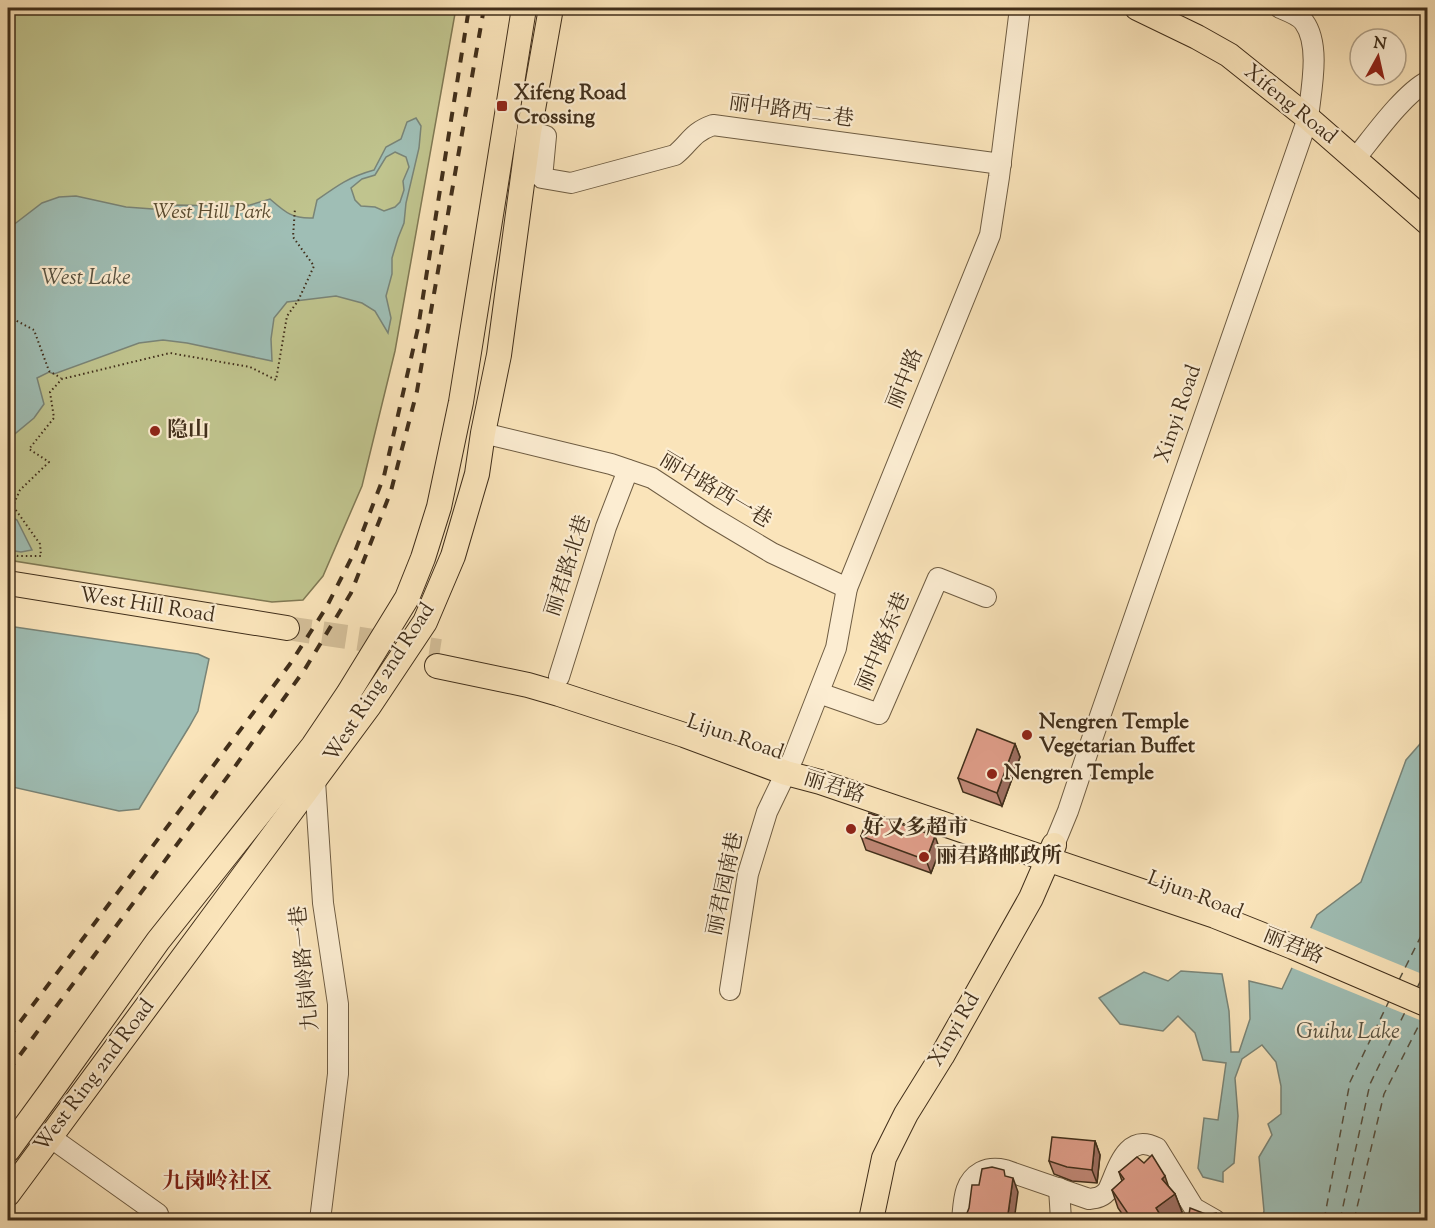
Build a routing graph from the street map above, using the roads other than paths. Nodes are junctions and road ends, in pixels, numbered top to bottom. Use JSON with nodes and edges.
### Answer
{"nodes":[{"id":1,"x":524,"y":8,"type":"edge"},
{"id":2,"x":551,"y":8,"type":"edge"},
{"id":3,"x":1020,"y":8,"type":"edge"},
{"id":4,"x":1137,"y":8,"type":"edge"},
{"id":5,"x":1280,"y":8,"type":"edge"},
{"id":6,"x":1428,"y":81,"type":"edge"},
{"id":7,"x":1308,"y":118,"type":"junction"},
{"id":8,"x":529,"y":132,"type":"junction"},
{"id":9,"x":1355,"y":159,"type":"junction"},
{"id":10,"x":1001,"y":164,"type":"junction"},
{"id":11,"x":1428,"y":223,"type":"edge"},
{"id":12,"x":483,"y":433,"type":"junction"},
{"id":13,"x":628,"y":470,"type":"junction"},
{"id":14,"x":8,"y":583,"type":"edge"},
{"id":15,"x":847,"y":588,"type":"junction"},
{"id":16,"x":8,"y":596,"type":"edge"},
{"id":17,"x":986,"y":597,"type":"dead end"},
{"id":18,"x":439,"y":658,"type":"joint"},
{"id":19,"x":559,"y":678,"type":"junction"},
{"id":20,"x":819,"y":693,"type":"junction"},
{"id":21,"x":790,"y":765,"type":"junction"},
{"id":22,"x":315,"y":781,"type":"junction"},
{"id":23,"x":1051,"y":852,"type":"junction"},
{"id":24,"x":1296,"y":941,"type":"junction"},
{"id":25,"x":1428,"y":989,"type":"edge"},
{"id":26,"x":730,"y":990,"type":"dead end"},
{"id":27,"x":1428,"y":1005,"type":"edge"},
{"id":28,"x":51,"y":1137,"type":"junction"},
{"id":29,"x":8,"y":1150,"type":"edge"},
{"id":30,"x":1059,"y":1188,"type":"junction"},
{"id":31,"x":8,"y":1194,"type":"edge"},
{"id":32,"x":155,"y":1221,"type":"edge"},
{"id":33,"x":320,"y":1221,"type":"edge"},
{"id":34,"x":871,"y":1221,"type":"edge"},
{"id":35,"x":962,"y":1221,"type":"edge"},
{"id":36,"x":1061,"y":1221,"type":"edge"},
{"id":37,"x":1215,"y":1221,"type":"edge"}],
"edges":[{"from":1,"to":29,"type":"main road","name":"West Ring 2nd Road"},
{"from":2,"to":8,"type":"main road","name":"West Ring 2nd Road"},
{"from":3,"to":10,"type":"street","name":"丽中路"},
{"from":4,"to":7,"type":"main road","name":"Xifeng Road"},
{"from":5,"to":7,"type":"street","name":"Xinyi Road"},
{"from":6,"to":9,"type":"street"},
{"from":7,"to":9,"type":"main road","name":"Xifeng Road"},
{"from":7,"to":23,"type":"street","name":"Xinyi Road"},
{"from":8,"to":10,"type":"street","name":"丽中路西二巷"},
{"from":8,"to":12,"type":"main road","name":"West Ring 2nd Road"},
{"from":9,"to":11,"type":"main road","name":"Xifeng Road"},
{"from":10,"to":15,"type":"street","name":"丽中路"},
{"from":12,"to":13,"type":"street","name":"丽中路西一巷"},
{"from":12,"to":22,"type":"main road","name":"West Ring 2nd Road"},
{"from":13,"to":15,"type":"street","name":"丽中路西一巷"},
{"from":13,"to":19,"type":"street","name":"丽君路北巷"},
{"from":14,"to":16,"type":"main road","name":"West Hill Road"},
{"from":15,"to":20,"type":"street","name":"丽中路"},
{"from":17,"to":20,"type":"street","name":"丽中路东巷"},
{"from":18,"to":19,"type":"main road","name":"Lijun Road"},
{"from":18,"to":21,"type":"main road","name":"丽君路"},
{"from":19,"to":21,"type":"main road","name":"Lijun Road"},
{"from":20,"to":21,"type":"street","name":"丽中路"},
{"from":21,"to":23,"type":"main road","name":"Lijun Road"},
{"from":21,"to":26,"type":"street","name":"丽君园南巷"},
{"from":22,"to":28,"type":"main road","name":"West Ring 2nd Road"},
{"from":22,"to":33,"type":"street","name":"九岗岭路一巷"},
{"from":23,"to":24,"type":"main road","name":"Lijun Road"},
{"from":23,"to":34,"type":"main road","name":"Xinyi Rd"},
{"from":24,"to":25,"type":"main road"},
{"from":24,"to":27,"type":"main road","name":"丽君路"},
{"from":28,"to":31,"type":"main road","name":"West Ring 2nd Road"},
{"from":28,"to":32,"type":"street"},
{"from":30,"to":35,"type":"street"},
{"from":30,"to":36,"type":"street"},
{"from":30,"to":37,"type":"street"}]}
